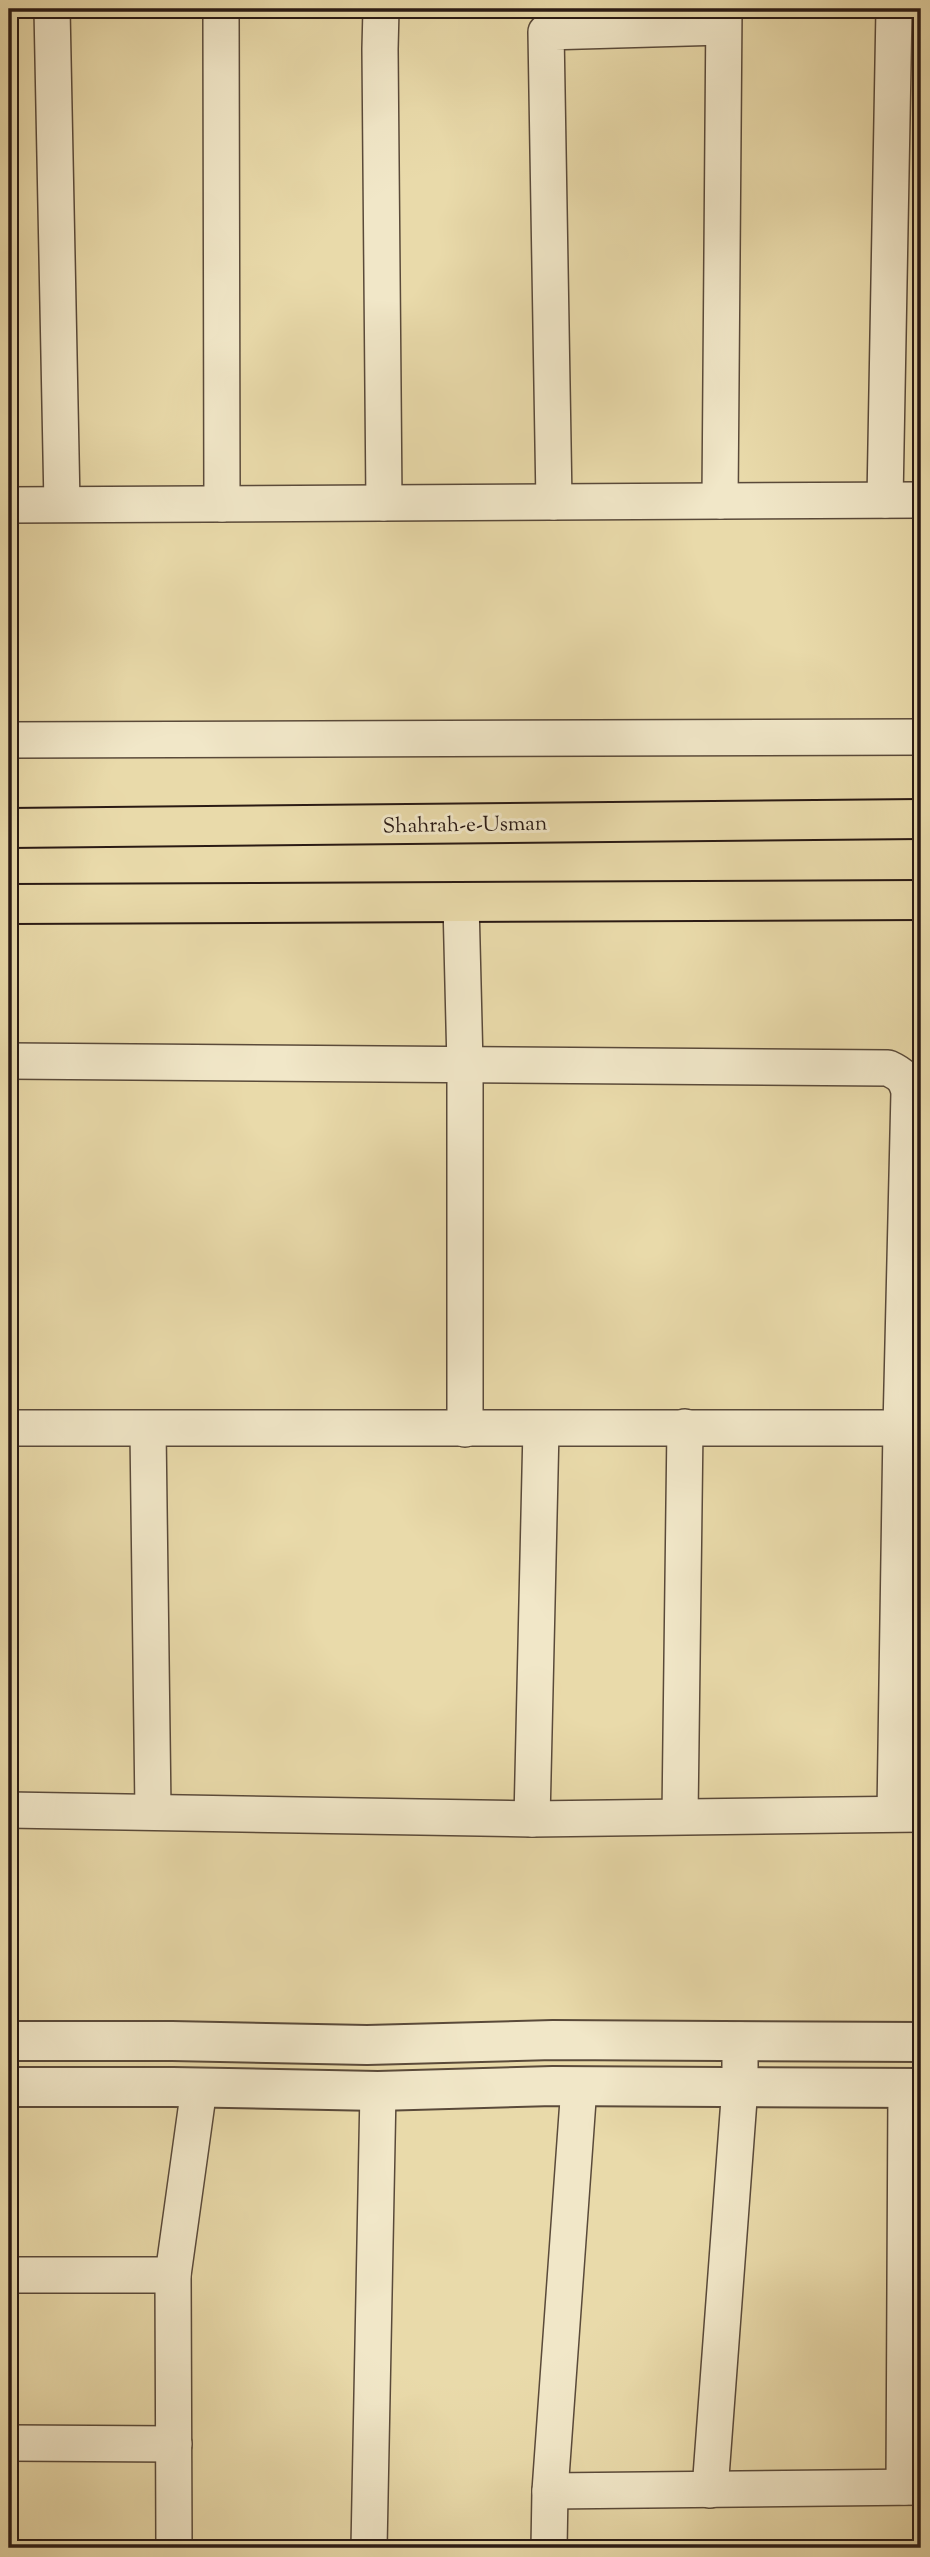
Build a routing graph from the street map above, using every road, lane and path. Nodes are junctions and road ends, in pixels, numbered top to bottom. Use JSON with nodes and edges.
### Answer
{"nodes":[{"id":1,"x":52,"y":9,"type":"edge"},
{"id":2,"x":220,"y":9,"type":"edge"},
{"id":3,"x":381,"y":9,"type":"edge"},
{"id":4,"x":894,"y":9,"type":"edge"},
{"id":5,"x":723,"y":18,"type":"edge"},
{"id":6,"x":885,"y":500,"type":"junction"},
{"id":7,"x":921,"y":500,"type":"edge"},
{"id":8,"x":720,"y":501,"type":"junction"},
{"id":9,"x":554,"y":502,"type":"junction"},
{"id":10,"x":384,"y":503,"type":"junction"},
{"id":11,"x":62,"y":504,"type":"junction"},
{"id":12,"x":222,"y":504,"type":"junction"},
{"id":13,"x":9,"y":505,"type":"edge"},
{"id":14,"x":921,"y":737,"type":"edge"},
{"id":15,"x":9,"y":740,"type":"edge"},
{"id":16,"x":921,"y":819,"type":"edge"},
{"id":17,"x":9,"y":828,"type":"edge"},
{"id":18,"x":921,"y":900,"type":"edge"},
{"id":19,"x":461,"y":903,"type":"junction"},
{"id":20,"x":9,"y":904,"type":"edge"},
{"id":21,"x":9,"y":1061,"type":"edge"},
{"id":22,"x":465,"y":1065,"type":"junction"},
{"id":23,"x":685,"y":1427,"type":"junction"},
{"id":24,"x":9,"y":1428,"type":"edge"},
{"id":25,"x":911,"y":1428,"type":"edge"},
{"id":26,"x":465,"y":1429,"type":"junction"},
{"id":27,"x":541,"y":1429,"type":"junction"},
{"id":28,"x":148,"y":1430,"type":"junction"},
{"id":29,"x":9,"y":1810,"type":"edge"},
{"id":30,"x":153,"y":1811,"type":"junction"},
{"id":31,"x":908,"y":1814,"type":"edge"},
{"id":32,"x":680,"y":1816,"type":"junction"},
{"id":33,"x":532,"y":1819,"type":"junction"},
{"id":34,"x":740,"y":2040,"type":"junction"},
{"id":35,"x":9,"y":2041,"type":"edge"},
{"id":36,"x":921,"y":2042,"type":"edge"},
{"id":37,"x":579,"y":2086,"type":"junction"},
{"id":38,"x":740,"y":2086,"type":"junction"},
{"id":39,"x":9,"y":2087,"type":"edge"},
{"id":40,"x":199,"y":2088,"type":"junction"},
{"id":41,"x":913,"y":2088,"type":"edge"},
{"id":42,"x":378,"y":2091,"type":"junction"},
{"id":43,"x":913,"y":2262,"type":"edge"},
{"id":44,"x":173,"y":2274,"type":"junction"},
{"id":45,"x":9,"y":2275,"type":"edge"},
{"id":46,"x":9,"y":2443,"type":"edge"},
{"id":47,"x":174,"y":2444,"type":"junction"},
{"id":48,"x":912,"y":2487,"type":"edge"},
{"id":49,"x":710,"y":2490,"type":"junction"},
{"id":50,"x":550,"y":2491,"type":"junction"},
{"id":51,"x":174,"y":2548,"type":"edge"},
{"id":52,"x":369,"y":2548,"type":"edge"},
{"id":53,"x":549,"y":2548,"type":"edge"}],
"edges":[{"from":1,"to":11,"type":"street"},
{"from":2,"to":12,"type":"street"},
{"from":3,"to":10,"type":"street"},
{"from":4,"to":6,"type":"street"},
{"from":5,"to":8,"type":"street"},
{"from":5,"to":9,"type":"street"},
{"from":6,"to":7,"type":"street"},
{"from":6,"to":8,"type":"street"},
{"from":8,"to":9,"type":"street"},
{"from":9,"to":10,"type":"street"},
{"from":10,"to":12,"type":"street"},
{"from":11,"to":12,"type":"street"},
{"from":11,"to":13,"type":"street"},
{"from":14,"to":15,"type":"street"},
{"from":16,"to":17,"type":"main road","name":"Shahrah-e-Usman"},
{"from":18,"to":19,"type":"main road"},
{"from":19,"to":20,"type":"main road"},
{"from":19,"to":22,"type":"street"},
{"from":21,"to":22,"type":"street"},
{"from":22,"to":25,"type":"street"},
{"from":22,"to":26,"type":"street"},
{"from":23,"to":25,"type":"street"},
{"from":23,"to":27,"type":"street"},
{"from":23,"to":32,"type":"street"},
{"from":24,"to":28,"type":"street"},
{"from":25,"to":31,"type":"street"},
{"from":26,"to":27,"type":"street"},
{"from":26,"to":28,"type":"street"},
{"from":27,"to":33,"type":"street"},
{"from":28,"to":30,"type":"street"},
{"from":29,"to":30,"type":"street"},
{"from":30,"to":33,"type":"street"},
{"from":31,"to":32,"type":"street"},
{"from":32,"to":33,"type":"street"},
{"from":34,"to":35,"type":"street"},
{"from":34,"to":36,"type":"street"},
{"from":34,"to":38,"type":"street"},
{"from":37,"to":38,"type":"street"},
{"from":37,"to":42,"type":"street"},
{"from":37,"to":50,"type":"street"},
{"from":38,"to":41,"type":"street"},
{"from":38,"to":49,"type":"street"},
{"from":39,"to":40,"type":"street"},
{"from":40,"to":42,"type":"street"},
{"from":40,"to":44,"type":"street"},
{"from":41,"to":43,"type":"street"},
{"from":42,"to":52,"type":"street"},
{"from":43,"to":48,"type":"street"},
{"from":44,"to":45,"type":"street"},
{"from":44,"to":47,"type":"street"},
{"from":46,"to":47,"type":"street"},
{"from":47,"to":51,"type":"street"},
{"from":48,"to":49,"type":"street"},
{"from":49,"to":50,"type":"street"},
{"from":50,"to":53,"type":"street"}]}
